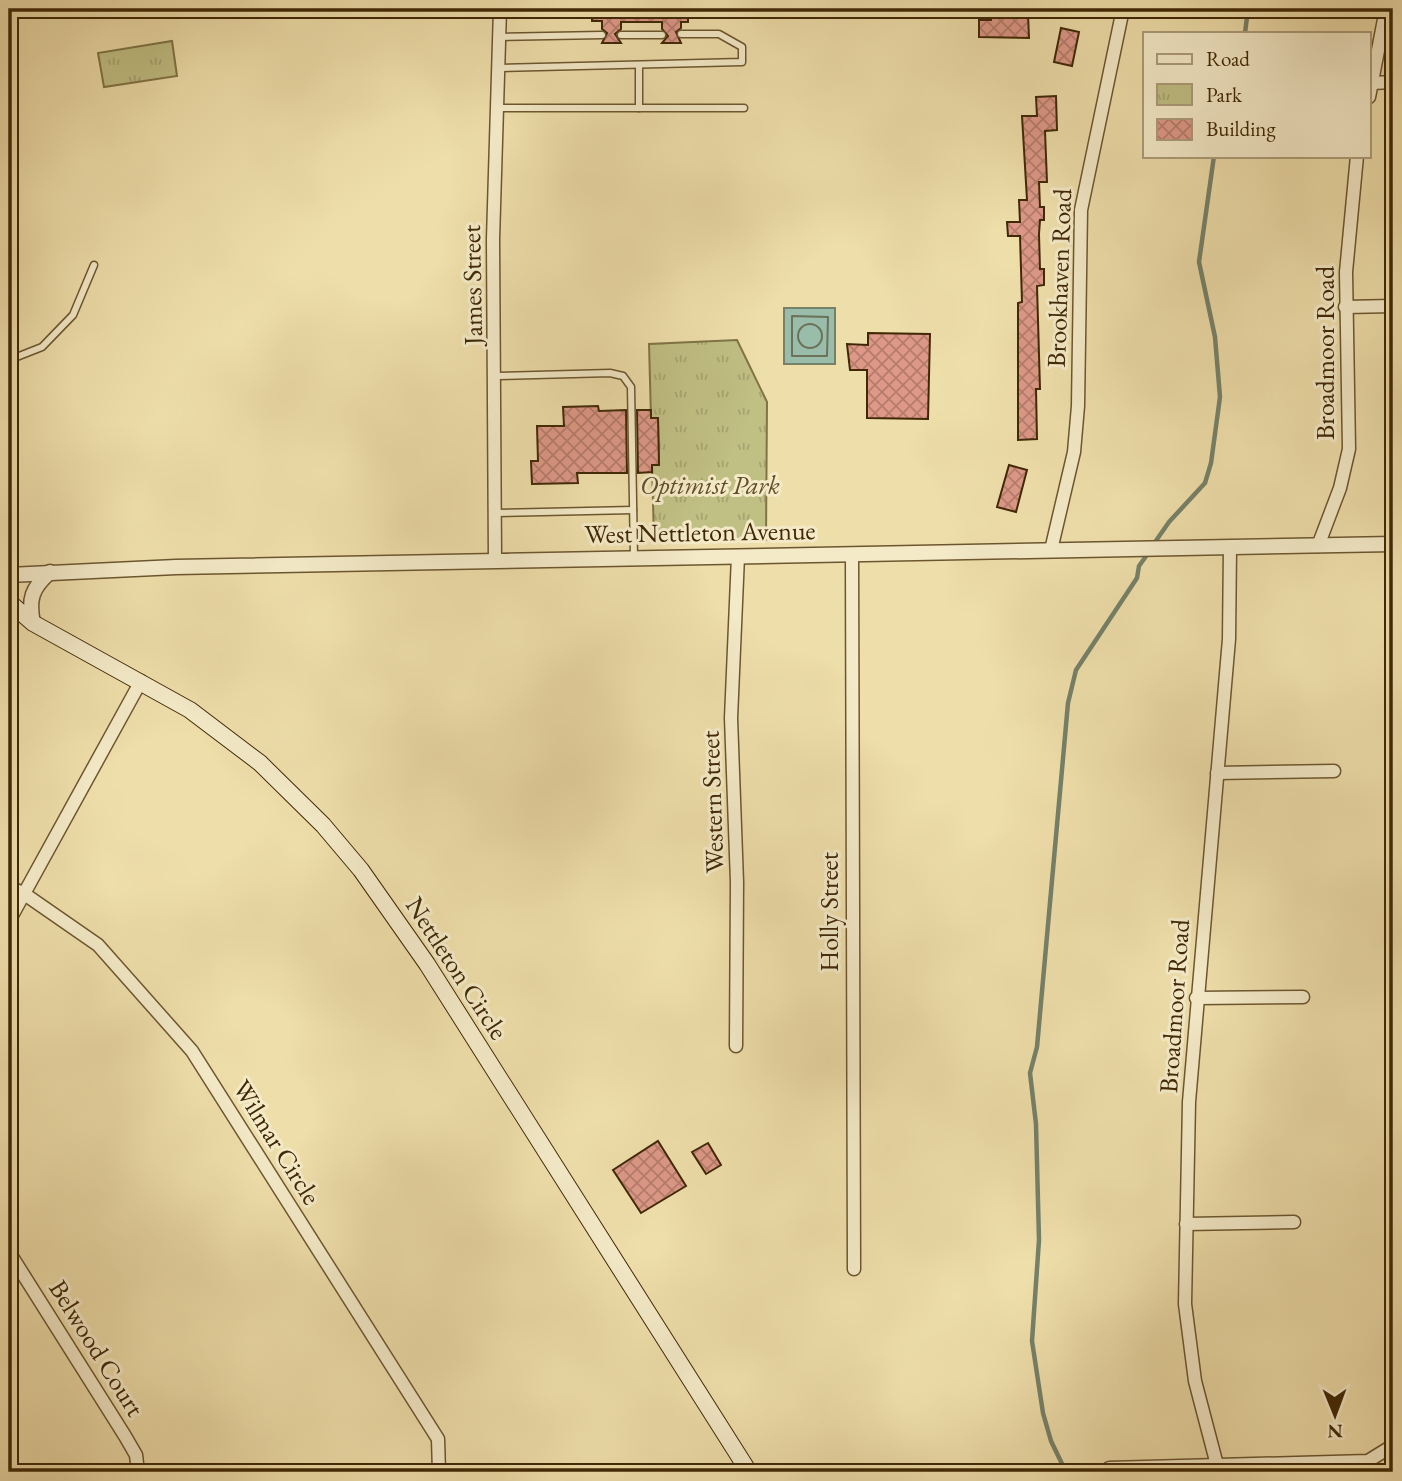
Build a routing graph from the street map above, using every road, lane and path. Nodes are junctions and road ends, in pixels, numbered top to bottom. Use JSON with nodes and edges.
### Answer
{"nodes":[{"id":1,"x":500,"y":9,"type":"edge"},
{"id":2,"x":1123,"y":9,"type":"edge"},
{"id":3,"x":1386,"y":9,"type":"edge"},
{"id":4,"x":681,"y":34,"type":"dead end"},
{"id":5,"x":602,"y":35,"type":"dead end"},
{"id":6,"x":621,"y":35,"type":"dead end"},
{"id":7,"x":662,"y":35,"type":"dead end"},
{"id":8,"x":499,"y":37,"type":"junction"},
{"id":9,"x":1387,"y":39,"type":"edge"},
{"id":10,"x":639,"y":65,"type":"junction"},
{"id":11,"x":498,"y":68,"type":"junction"},
{"id":12,"x":1393,"y":82,"type":"edge"},
{"id":13,"x":1372,"y":83,"type":"junction"},
{"id":14,"x":1370,"y":92,"type":"edge"},
{"id":15,"x":497,"y":108,"type":"junction"},
{"id":16,"x":639,"y":108,"type":"junction"},
{"id":17,"x":744,"y":108,"type":"dead end"},
{"id":18,"x":1357,"y":158,"type":"edge"},
{"id":19,"x":94,"y":265,"type":"dead end"},
{"id":20,"x":1393,"y":306,"type":"edge"},
{"id":21,"x":1345,"y":307,"type":"junction"},
{"id":22,"x":9,"y":360,"type":"edge"},
{"id":23,"x":496,"y":376,"type":"junction"},
{"id":24,"x":633,"y":510,"type":"junction"},
{"id":25,"x":495,"y":513,"type":"junction"},
{"id":26,"x":1393,"y":544,"type":"edge"},
{"id":27,"x":1318,"y":546,"type":"junction"},
{"id":28,"x":1230,"y":548,"type":"junction"},
{"id":29,"x":1051,"y":550,"type":"junction"},
{"id":30,"x":852,"y":554,"type":"junction"},
{"id":31,"x":738,"y":556,"type":"junction"},
{"id":32,"x":634,"y":558,"type":"junction"},
{"id":33,"x":495,"y":561,"type":"junction"},
{"id":34,"x":50,"y":572,"type":"junction"},
{"id":35,"x":9,"y":575,"type":"edge"},
{"id":36,"x":9,"y":602,"type":"edge"},
{"id":37,"x":33,"y":623,"type":"junction"},
{"id":38,"x":141,"y":681,"type":"junction"},
{"id":39,"x":1334,"y":771,"type":"dead end"},
{"id":40,"x":1217,"y":773,"type":"junction"},
{"id":41,"x":9,"y":887,"type":"edge"},
{"id":42,"x":23,"y":893,"type":"junction"},
{"id":43,"x":9,"y":921,"type":"edge"},
{"id":44,"x":1303,"y":997,"type":"dead end"},
{"id":45,"x":1196,"y":998,"type":"junction"},
{"id":46,"x":736,"y":1046,"type":"dead end"},
{"id":47,"x":1294,"y":1222,"type":"dead end"},
{"id":48,"x":1186,"y":1224,"type":"junction"},
{"id":49,"x":9,"y":1252,"type":"edge"},
{"id":50,"x":854,"y":1269,"type":"dead end"},
{"id":51,"x":1391,"y":1451,"type":"edge"},
{"id":52,"x":1109,"y":1468,"type":"dead end"},
{"id":53,"x":1213,"y":1468,"type":"edge"},
{"id":54,"x":138,"y":1472,"type":"edge"},
{"id":55,"x":439,"y":1472,"type":"edge"},
{"id":56,"x":748,"y":1472,"type":"edge"}],
"edges":[{"from":1,"to":8,"type":"street","name":"James Street"},
{"from":2,"to":29,"type":"street","name":"Brookhaven Road"},
{"from":3,"to":9,"type":"street"},
{"from":4,"to":10,"type":"lane"},
{"from":5,"to":8,"type":"lane"},
{"from":6,"to":7,"type":"lane"},
{"from":8,"to":11,"type":"street","name":"James Street"},
{"from":9,"to":13,"type":"street"},
{"from":10,"to":11,"type":"lane"},
{"from":10,"to":16,"type":"lane"},
{"from":11,"to":15,"type":"street","name":"James Street"},
{"from":12,"to":13,"type":"street"},
{"from":13,"to":14,"type":"street"},
{"from":15,"to":16,"type":"lane"},
{"from":15,"to":23,"type":"street","name":"James Street"},
{"from":16,"to":17,"type":"lane"},
{"from":18,"to":21,"type":"street","name":"Broadmoor Road"},
{"from":19,"to":22,"type":"lane"},
{"from":20,"to":21,"type":"street"},
{"from":21,"to":27,"type":"street","name":"Broadmoor Road"},
{"from":23,"to":24,"type":"lane"},
{"from":23,"to":25,"type":"street","name":"James Street"},
{"from":24,"to":25,"type":"lane"},
{"from":24,"to":32,"type":"lane"},
{"from":25,"to":33,"type":"street","name":"James Street"},
{"from":26,"to":27,"type":"street","name":"West Nettleton Avenue"},
{"from":27,"to":28,"type":"street","name":"West Nettleton Avenue"},
{"from":28,"to":29,"type":"street","name":"West Nettleton Avenue"},
{"from":28,"to":40,"type":"street","name":"Broadmoor Road"},
{"from":29,"to":30,"type":"street","name":"West Nettleton Avenue"},
{"from":30,"to":31,"type":"street","name":"West Nettleton Avenue"},
{"from":30,"to":50,"type":"street","name":"Holly Street"},
{"from":31,"to":32,"type":"street","name":"West Nettleton Avenue"},
{"from":31,"to":46,"type":"street","name":"Western Street"},
{"from":32,"to":33,"type":"street","name":"West Nettleton Avenue"},
{"from":33,"to":34,"type":"street","name":"West Nettleton Avenue"},
{"from":34,"to":35,"type":"street","name":"West Nettleton Avenue"},
{"from":34,"to":37,"type":"street"},
{"from":36,"to":37,"type":"main road","name":"Nettleton Circle"},
{"from":37,"to":38,"type":"main road","name":"Nettleton Circle"},
{"from":38,"to":42,"type":"street"},
{"from":38,"to":56,"type":"main road","name":"Nettleton Circle"},
{"from":39,"to":40,"type":"street"},
{"from":40,"to":45,"type":"street","name":"Broadmoor Road"},
{"from":41,"to":42,"type":"street","name":"Wilmar Circle"},
{"from":42,"to":43,"type":"street"},
{"from":42,"to":55,"type":"street","name":"Wilmar Circle"},
{"from":44,"to":45,"type":"street"},
{"from":45,"to":48,"type":"street","name":"Broadmoor Road"},
{"from":47,"to":48,"type":"street"},
{"from":48,"to":53,"type":"street","name":"Broadmoor Road"},
{"from":49,"to":54,"type":"street","name":"Belwood Court"},
{"from":51,"to":53,"type":"street"},
{"from":52,"to":53,"type":"street"}]}
